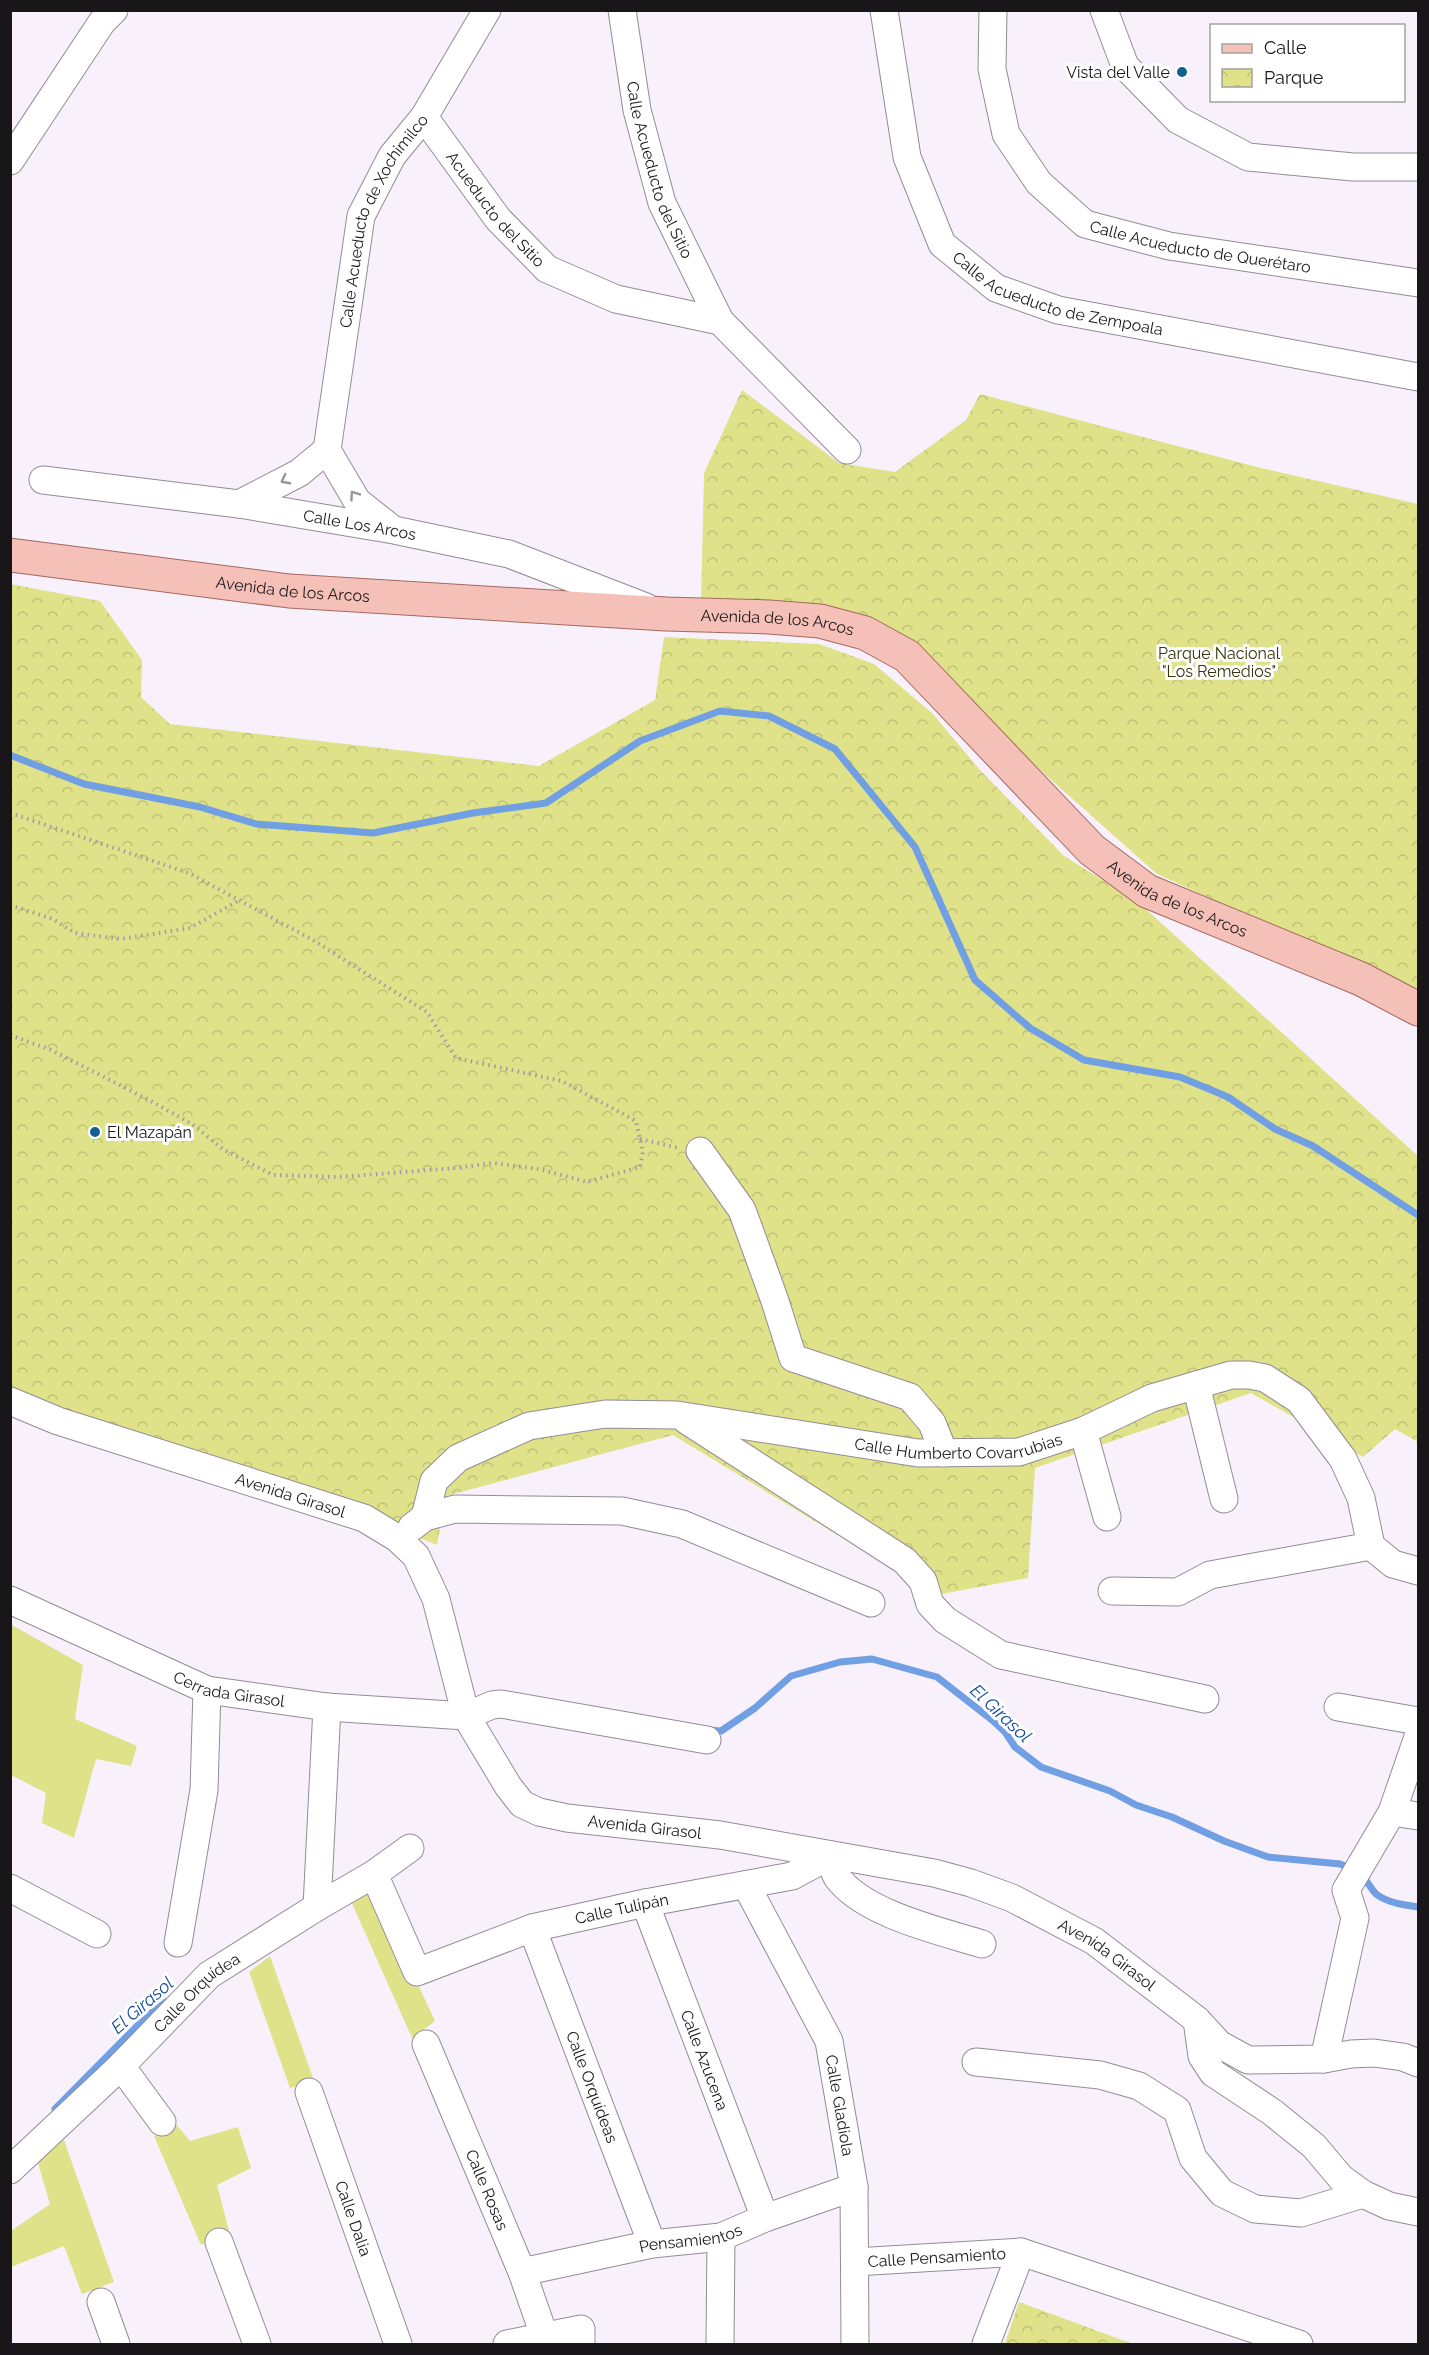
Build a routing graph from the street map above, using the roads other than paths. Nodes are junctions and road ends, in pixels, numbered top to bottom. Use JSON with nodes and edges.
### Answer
{"nodes":[{"id":1,"x":114,"y":10,"type":"edge"},
{"id":2,"x":487,"y":10,"type":"edge"},
{"id":3,"x":622,"y":10,"type":"edge"},
{"id":4,"x":884,"y":10,"type":"edge"},
{"id":5,"x":993,"y":10,"type":"edge"},
{"id":6,"x":1104,"y":10,"type":"edge"},
{"id":7,"x":424,"y":117,"type":"junction"},
{"id":8,"x":12,"y":152,"type":"edge"},
{"id":9,"x":1419,"y":167,"type":"edge"},
{"id":10,"x":1419,"y":283,"type":"edge"},
{"id":11,"x":720,"y":321,"type":"junction"},
{"id":12,"x":1419,"y":377,"type":"edge"},
{"id":13,"x":327,"y":450,"type":"junction"},
{"id":14,"x":847,"y":450,"type":"dead end"},
{"id":15,"x":43,"y":480,"type":"dead end"},
{"id":16,"x":238,"y":504,"type":"junction"},
{"id":17,"x":394,"y":530,"type":"junction"},
{"id":18,"x":10,"y":555,"type":"edge"},
{"id":19,"x":666,"y":614,"type":"junction"},
{"id":20,"x":1419,"y":1009,"type":"edge"},
{"id":21,"x":700,"y":1151,"type":"road end"},
{"id":22,"x":1196,"y":1385,"type":"junction"},
{"id":23,"x":10,"y":1401,"type":"edge"},
{"id":24,"x":677,"y":1415,"type":"junction"},
{"id":25,"x":1083,"y":1431,"type":"junction"},
{"id":26,"x":944,"y":1453,"type":"junction"},
{"id":27,"x":1224,"y":1499,"type":"dead end"},
{"id":28,"x":425,"y":1517,"type":"junction"},
{"id":29,"x":1107,"y":1517,"type":"dead end"},
{"id":30,"x":397,"y":1538,"type":"junction"},
{"id":31,"x":1371,"y":1546,"type":"junction"},
{"id":32,"x":1419,"y":1571,"type":"edge"},
{"id":33,"x":1112,"y":1591,"type":"dead end"},
{"id":34,"x":10,"y":1600,"type":"edge"},
{"id":35,"x":871,"y":1603,"type":"dead end"},
{"id":36,"x":207,"y":1690,"type":"junction"},
{"id":37,"x":1205,"y":1699,"type":"dead end"},
{"id":38,"x":327,"y":1707,"type":"junction"},
{"id":39,"x":1338,"y":1707,"type":"dead end"},
{"id":40,"x":466,"y":1716,"type":"junction"},
{"id":41,"x":1419,"y":1721,"type":"edge"},
{"id":42,"x":1419,"y":1737,"type":"edge"},
{"id":43,"x":707,"y":1740,"type":"dead end"},
{"id":44,"x":1412,"y":1770,"type":"edge"},
{"id":45,"x":1392,"y":1812,"type":"junction"},
{"id":46,"x":1419,"y":1816,"type":"edge"},
{"id":47,"x":410,"y":1848,"type":"dead end"},
{"id":48,"x":831,"y":1855,"type":"junction"},
{"id":49,"x":374,"y":1874,"type":"junction"},
{"id":50,"x":746,"y":1885,"type":"junction"},
{"id":51,"x":10,"y":1888,"type":"edge"},
{"id":52,"x":645,"y":1903,"type":"junction"},
{"id":53,"x":317,"y":1906,"type":"junction"},
{"id":54,"x":532,"y":1928,"type":"junction"},
{"id":55,"x":97,"y":1934,"type":"dead end"},
{"id":56,"x":178,"y":1943,"type":"dead end"},
{"id":57,"x":982,"y":1944,"type":"dead end"},
{"id":58,"x":1197,"y":2020,"type":"junction"},
{"id":59,"x":426,"y":2044,"type":"dead end"},
{"id":60,"x":1324,"y":2059,"type":"junction"},
{"id":61,"x":976,"y":2062,"type":"dead end"},
{"id":62,"x":1419,"y":2063,"type":"edge"},
{"id":63,"x":121,"y":2066,"type":"junction"},
{"id":64,"x":309,"y":2092,"type":"dead end"},
{"id":65,"x":162,"y":2122,"type":"dead end"},
{"id":66,"x":10,"y":2170,"type":"edge"},
{"id":67,"x":854,"y":2187,"type":"junction"},
{"id":68,"x":1363,"y":2194,"type":"junction"},
{"id":69,"x":1419,"y":2212,"type":"edge"},
{"id":70,"x":765,"y":2218,"type":"junction"},
{"id":71,"x":721,"y":2237,"type":"junction"},
{"id":72,"x":219,"y":2242,"type":"dead end"},
{"id":73,"x":652,"y":2244,"type":"junction"},
{"id":74,"x":1020,"y":2252,"type":"junction"},
{"id":75,"x":855,"y":2262,"type":"junction"},
{"id":76,"x":522,"y":2271,"type":"junction"},
{"id":77,"x":100,"y":2302,"type":"dead end"},
{"id":78,"x":544,"y":2335,"type":"junction"},
{"id":79,"x":581,"y":2337,"type":"edge"},
{"id":80,"x":116,"y":2344,"type":"edge"},
{"id":81,"x":257,"y":2344,"type":"edge"},
{"id":82,"x":398,"y":2344,"type":"edge"},
{"id":83,"x":507,"y":2344,"type":"edge"},
{"id":84,"x":720,"y":2344,"type":"edge"},
{"id":85,"x":855,"y":2344,"type":"edge"},
{"id":86,"x":986,"y":2344,"type":"edge"},
{"id":87,"x":1299,"y":2344,"type":"edge"}],
"edges":[{"from":1,"to":8,"type":"street"},
{"from":2,"to":7,"type":"street","name":"Calle Acueducto de Xochimilco"},
{"from":3,"to":11,"type":"street","name":"Calle Acueducto del Sitio"},
{"from":4,"to":12,"type":"street","name":"Calle Acueducto de Zempoala"},
{"from":5,"to":10,"type":"street","name":"Calle Acueducto de Querétaro"},
{"from":6,"to":9,"type":"street"},
{"from":7,"to":11,"type":"street","name":"Acueducto del Sitio"},
{"from":7,"to":13,"type":"street","name":"Calle Acueducto de Xochimilco"},
{"from":11,"to":14,"type":"street"},
{"from":13,"to":16,"type":"street","one_way":true},
{"from":17,"to":13,"type":"street","one_way":true},
{"from":15,"to":16,"type":"street","name":"Calle Los Arcos"},
{"from":16,"to":17,"type":"street","name":"Calle Los Arcos"},
{"from":17,"to":19,"type":"street","name":"Calle Los Arcos"},
{"from":18,"to":19,"type":"main road","name":"Avenida de los Arcos"},
{"from":19,"to":20,"type":"main road","name":"Avenida de los Arcos"},
{"from":21,"to":26,"type":"street"},
{"from":22,"to":25,"type":"street","name":"Calle Humberto Covarrubias"},
{"from":22,"to":27,"type":"street"},
{"from":22,"to":31,"type":"street","name":"Calle Humberto Covarrubias"},
{"from":23,"to":30,"type":"street","name":"Avenida Girasol"},
{"from":24,"to":26,"type":"street","name":"Calle Humberto Covarrubias"},
{"from":24,"to":28,"type":"street","name":"Calle Humberto Covarrubias"},
{"from":24,"to":37,"type":"street"},
{"from":25,"to":26,"type":"street","name":"Calle Humberto Covarrubias"},
{"from":25,"to":29,"type":"street"},
{"from":28,"to":30,"type":"street"},
{"from":28,"to":35,"type":"street"},
{"from":30,"to":40,"type":"street","name":"Avenida Girasol"},
{"from":31,"to":32,"type":"street"},
{"from":31,"to":33,"type":"street"},
{"from":34,"to":36,"type":"street","name":"Cerrada Girasol"},
{"from":36,"to":38,"type":"street","name":"Cerrada Girasol"},
{"from":36,"to":56,"type":"street"},
{"from":38,"to":40,"type":"street","name":"Cerrada Girasol"},
{"from":38,"to":53,"type":"street"},
{"from":39,"to":41,"type":"street"},
{"from":40,"to":43,"type":"street"},
{"from":40,"to":48,"type":"street","name":"Avenida Girasol"},
{"from":42,"to":44,"type":"street"},
{"from":44,"to":45,"type":"street"},
{"from":45,"to":46,"type":"street"},
{"from":45,"to":60,"type":"street"},
{"from":47,"to":49,"type":"street","name":"Calle Orquídea"},
{"from":48,"to":50,"type":"street","name":"Calle Tulipán"},
{"from":48,"to":57,"type":"street"},
{"from":48,"to":58,"type":"street","name":"Avenida Girasol"},
{"from":49,"to":53,"type":"street","name":"Calle Orquídea"},
{"from":49,"to":54,"type":"street","name":"Calle Tulipán"},
{"from":50,"to":52,"type":"street","name":"Calle Tulipán"},
{"from":50,"to":67,"type":"street","name":"Calle Gladiola"},
{"from":51,"to":55,"type":"street"},
{"from":52,"to":54,"type":"street","name":"Calle Tulipán"},
{"from":52,"to":70,"type":"street","name":"Calle Azucena"},
{"from":53,"to":63,"type":"street","name":"Calle Orquídea"},
{"from":54,"to":73,"type":"street","name":"Calle Orquídeas"},
{"from":58,"to":60,"type":"street","name":"Avenida Girasol"},
{"from":58,"to":68,"type":"street"},
{"from":59,"to":76,"type":"street","name":"Calle Rosas"},
{"from":60,"to":62,"type":"street","name":"Avenida Girasol"},
{"from":61,"to":68,"type":"street"},
{"from":63,"to":65,"type":"street"},
{"from":63,"to":66,"type":"street","name":"Calle Orquídea"},
{"from":64,"to":82,"type":"street","name":"Calle Dalia"},
{"from":67,"to":70,"type":"street","name":"Pensamientos"},
{"from":67,"to":75,"type":"street","name":"Calle Gladiola"},
{"from":68,"to":69,"type":"street"},
{"from":70,"to":71,"type":"street","name":"Pensamientos"},
{"from":71,"to":73,"type":"street","name":"Pensamientos"},
{"from":71,"to":84,"type":"street"},
{"from":72,"to":81,"type":"street"},
{"from":73,"to":76,"type":"street","name":"Pensamientos"},
{"from":74,"to":75,"type":"street","name":"Calle Pensamiento"},
{"from":74,"to":86,"type":"street"},
{"from":74,"to":87,"type":"street"},
{"from":75,"to":85,"type":"street","name":"Calle Gladiola"},
{"from":76,"to":78,"type":"street","name":"Calle Rosas"},
{"from":77,"to":80,"type":"street"},
{"from":78,"to":79,"type":"street"},
{"from":78,"to":83,"type":"street"}]}
